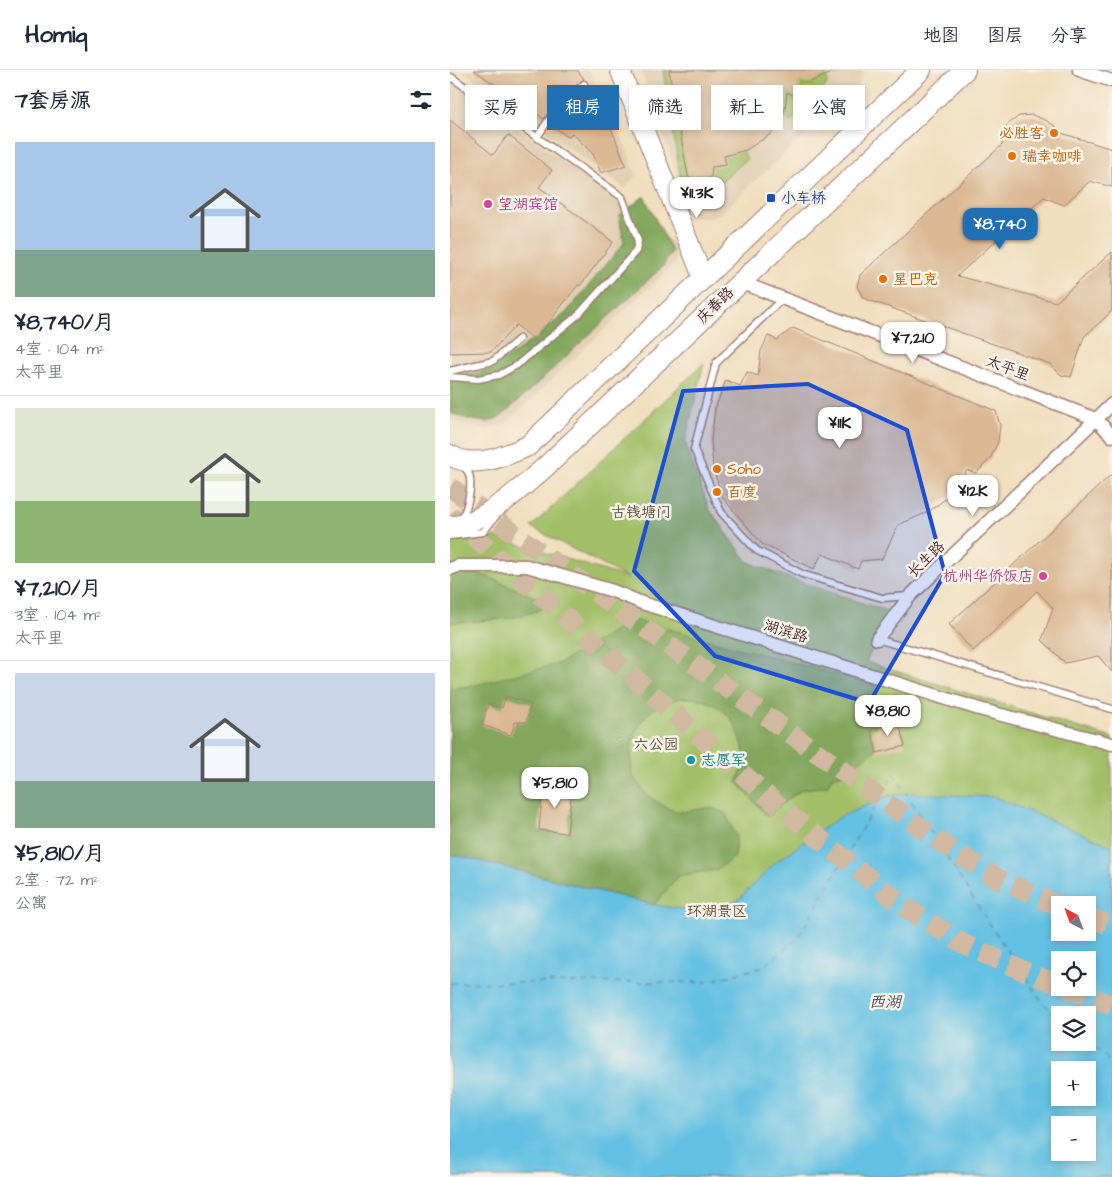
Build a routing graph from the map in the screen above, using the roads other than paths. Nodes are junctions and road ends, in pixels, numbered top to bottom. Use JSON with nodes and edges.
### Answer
{"nodes":[{"id":1,"x":620,"y":70,"type":"edge"},
{"id":2,"x":920,"y":70,"type":"edge"},
{"id":3,"x":965,"y":70,"type":"edge"},
{"id":4,"x":1079,"y":70,"type":"edge"},
{"id":5,"x":450,"y":79,"type":"edge"},
{"id":6,"x":1112,"y":81,"type":"edge"},
{"id":7,"x":584,"y":84,"type":"dead end"},
{"id":8,"x":537,"y":137,"type":"junction"},
{"id":9,"x":703,"y":278,"type":"junction"},
{"id":10,"x":740,"y":282,"type":"junction"},
{"id":11,"x":782,"y":299,"type":"junction"},
{"id":12,"x":519,"y":339,"type":"dead end"},
{"id":13,"x":450,"y":371,"type":"edge"},
{"id":14,"x":450,"y":377,"type":"edge"},
{"id":15,"x":1112,"y":404,"type":"edge"},
{"id":16,"x":1096,"y":419,"type":"junction"},
{"id":17,"x":1112,"y":436,"type":"edge"},
{"id":18,"x":454,"y":458,"type":"edge"},
{"id":19,"x":452,"y":529,"type":"edge"},
{"id":20,"x":450,"y":569,"type":"edge"},
{"id":21,"x":910,"y":596,"type":"junction"},
{"id":22,"x":878,"y":639,"type":"joint"},
{"id":23,"x":1112,"y":709,"type":"edge"},
{"id":24,"x":1112,"y":744,"type":"edge"}],
"edges":[{"from":1,"to":9,"type":"street"},
{"from":2,"to":9,"type":"main road","name":"庆春路"},
{"from":3,"to":10,"type":"main road","name":"庆春路"},
{"from":4,"to":6,"type":"street"},
{"from":5,"to":8,"type":"lane"},
{"from":7,"to":8,"type":"lane"},
{"from":8,"to":14,"type":"lane"},
{"from":9,"to":18,"type":"main road","name":"庆春路"},
{"from":10,"to":11,"type":"street","name":"太平里"},
{"from":10,"to":19,"type":"main road","name":"庆春路"},
{"from":11,"to":16,"type":"street","name":"太平里"},
{"from":11,"to":21,"type":"lane"},
{"from":12,"to":13,"type":"lane"},
{"from":15,"to":16,"type":"street","name":"长生路"},
{"from":16,"to":17,"type":"street"},
{"from":16,"to":21,"type":"street","name":"长生路"},
{"from":18,"to":19,"type":"lane"},
{"from":20,"to":24,"type":"street","name":"湖滨路"},
{"from":21,"to":22,"type":"street","name":"长生路"},
{"from":22,"to":23,"type":"lane"}]}
